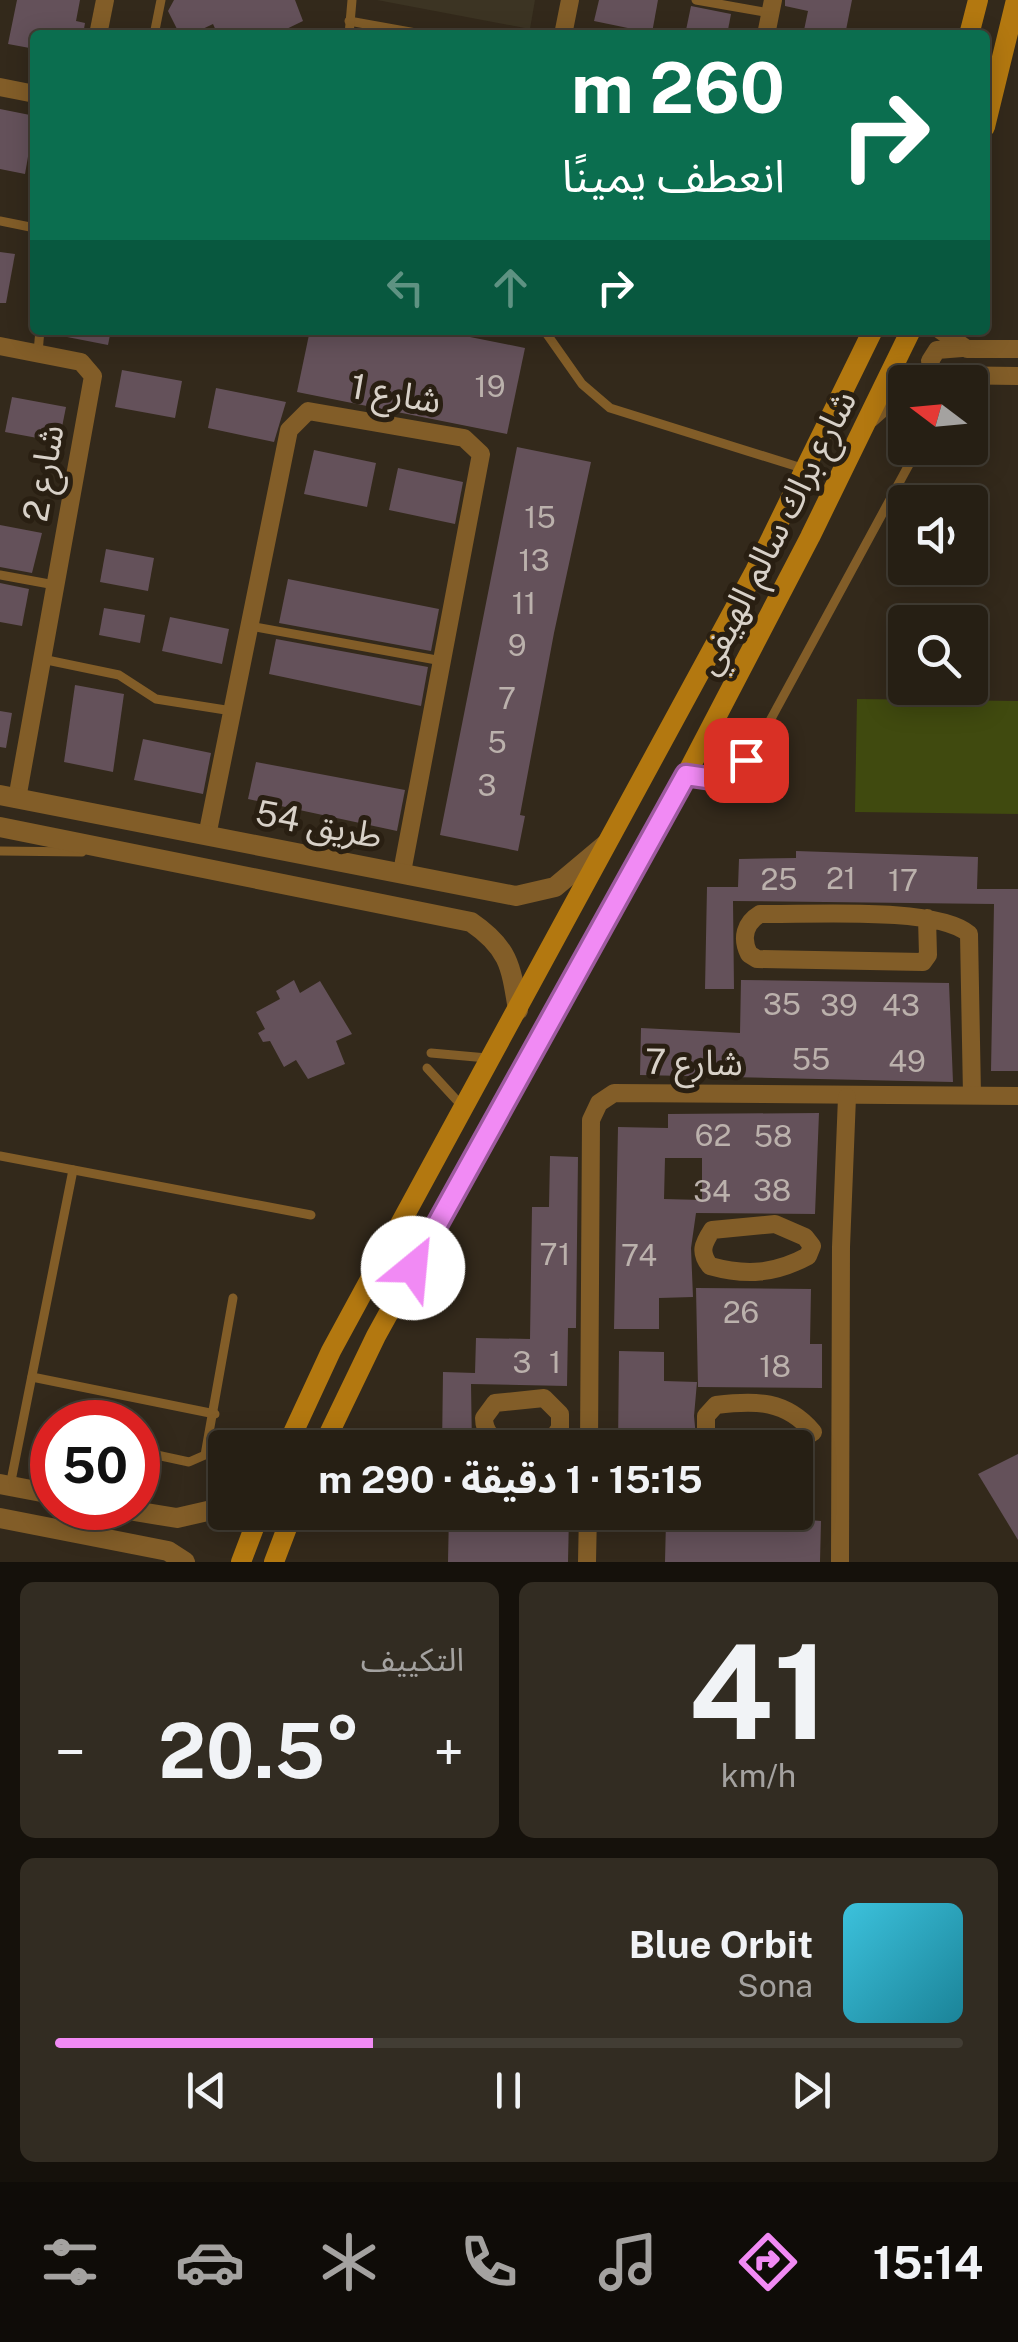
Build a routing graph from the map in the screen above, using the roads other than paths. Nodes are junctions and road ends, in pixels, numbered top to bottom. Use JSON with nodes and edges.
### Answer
{"nodes":[{"id":1,"x":105,"y":0,"type":"edge"},
{"id":2,"x":161,"y":0,"type":"edge"},
{"id":3,"x":352,"y":0,"type":"edge"},
{"id":4,"x":570,"y":0,"type":"edge"},
{"id":5,"x":696,"y":0,"type":"edge"},
{"id":6,"x":978,"y":0,"type":"edge"},
{"id":7,"x":1016,"y":4,"type":"edge"},
{"id":8,"x":772,"y":7,"type":"edge"},
{"id":9,"x":349,"y":22,"type":"junction"},
{"id":10,"x":99,"y":30,"type":"edge"},
{"id":11,"x":155,"y":30,"type":"edge"},
{"id":12,"x":348,"y":30,"type":"edge"},
{"id":13,"x":398,"y":30,"type":"edge"},
{"id":14,"x":564,"y":30,"type":"edge"},
{"id":15,"x":971,"y":30,"type":"edge"},
{"id":16,"x":992,"y":80,"type":"edge"},
{"id":17,"x":0,"y":87,"type":"edge"},
{"id":18,"x":30,"y":93,"type":"edge"},
{"id":19,"x":0,"y":221,"type":"edge"},
{"id":20,"x":30,"y":227,"type":"edge"},
{"id":21,"x":40,"y":335,"type":"edge"},
{"id":22,"x":548,"y":335,"type":"edge"},
{"id":23,"x":871,"y":335,"type":"edge"},
{"id":24,"x":909,"y":335,"type":"edge"},
{"id":25,"x":947,"y":335,"type":"edge"},
{"id":26,"x":0,"y":346,"type":"edge"},
{"id":27,"x":967,"y":349,"type":"junction"},
{"id":28,"x":1018,"y":349,"type":"edge"},
{"id":29,"x":38,"y":354,"type":"junction"},
{"id":30,"x":929,"y":365,"type":"edge"},
{"id":31,"x":1018,"y":376,"type":"edge"},
{"id":32,"x":988,"y":377,"type":"edge"},
{"id":33,"x":888,"y":403,"type":"edge"},
{"id":34,"x":869,"y":419,"type":"junction"},
{"id":35,"x":909,"y":465,"type":"edge"},
{"id":36,"x":808,"y":470,"type":"junction"},
{"id":37,"x":782,"y":519,"type":"junction"},
{"id":38,"x":810,"y":537,"type":"junction"},
{"id":39,"x":755,"y":572,"type":"junction"},
{"id":40,"x":0,"y":574,"type":"edge"},
{"id":41,"x":55,"y":586,"type":"junction"},
{"id":42,"x":783,"y":588,"type":"junction"},
{"id":43,"x":250,"y":626,"type":"junction"},
{"id":44,"x":42,"y":659,"type":"junction"},
{"id":45,"x":442,"y":661,"type":"junction"},
{"id":46,"x":232,"y":711,"type":"junction"},
{"id":47,"x":686,"y":775,"type":"junction"},
{"id":48,"x":8,"y":797,"type":"edge"},
{"id":49,"x":0,"y":827,"type":"edge"},
{"id":50,"x":207,"y":836,"type":"junction"},
{"id":51,"x":610,"y":840,"type":"junction"},
{"id":52,"x":0,"y":851,"type":"edge"},
{"id":53,"x":142,"y":855,"type":"junction"},
{"id":54,"x":316,"y":856,"type":"junction"},
{"id":55,"x":402,"y":872,"type":"junction"},
{"id":56,"x":306,"y":888,"type":"junction"},
{"id":57,"x":927,"y":918,"type":"junction"},
{"id":58,"x":518,"y":1010,"type":"junction"},
{"id":59,"x":431,"y":1053,"type":"dead end"},
{"id":60,"x":490,"y":1058,"type":"junction"},
{"id":61,"x":427,"y":1068,"type":"dead end"},
{"id":62,"x":972,"y":1095,"type":"junction"},
{"id":63,"x":1018,"y":1096,"type":"edge"},
{"id":64,"x":847,"y":1097,"type":"junction"},
{"id":65,"x":463,"y":1108,"type":"junction"},
{"id":66,"x":0,"y":1156,"type":"edge"},
{"id":67,"x":72,"y":1170,"type":"junction"},
{"id":68,"x":406,"y":1212,"type":"junction"},
{"id":69,"x":311,"y":1216,"type":"dead end"},
{"id":70,"x":435,"y":1228,"type":"junction"},
{"id":71,"x":812,"y":1246,"type":"junction"},
{"id":72,"x":841,"y":1246,"type":"junction"},
{"id":73,"x":388,"y":1247,"type":"junction"},
{"id":74,"x":413,"y":1268,"type":"junction"},
{"id":75,"x":233,"y":1298,"type":"dead end"},
{"id":76,"x":32,"y":1376,"type":"junction"},
{"id":77,"x":215,"y":1414,"type":"junction"},
{"id":78,"x":561,"y":1421,"type":"dead end"},
{"id":79,"x":589,"y":1421,"type":"junction"},
{"id":80,"x":294,"y":1430,"type":"edge"},
{"id":81,"x":331,"y":1430,"type":"edge"},
{"id":82,"x":589,"y":1430,"type":"edge"},
{"id":83,"x":705,"y":1430,"type":"edge"},
{"id":84,"x":811,"y":1430,"type":"edge"},
{"id":85,"x":840,"y":1430,"type":"junction"},
{"id":86,"x":813,"y":1432,"type":"edge"},
{"id":87,"x":160,"y":1455,"type":"edge"},
{"id":88,"x":5,"y":1484,"type":"edge"},
{"id":89,"x":30,"y":1489,"type":"edge"},
{"id":90,"x":208,"y":1511,"type":"edge"},
{"id":91,"x":160,"y":1516,"type":"edge"},
{"id":92,"x":0,"y":1518,"type":"edge"},
{"id":93,"x":155,"y":1530,"type":"edge"},
{"id":94,"x":253,"y":1530,"type":"edge"},
{"id":95,"x":286,"y":1530,"type":"edge"},
{"id":96,"x":588,"y":1530,"type":"edge"},
{"id":97,"x":142,"y":1546,"type":"junction"},
{"id":98,"x":185,"y":1562,"type":"edge"},
{"id":99,"x":241,"y":1562,"type":"edge"},
{"id":100,"x":274,"y":1562,"type":"edge"},
{"id":101,"x":587,"y":1562,"type":"edge"},
{"id":102,"x":840,"y":1562,"type":"edge"}],
"edges":[{"from":1,"to":10,"type":"street"},
{"from":2,"to":11,"type":"lane"},
{"from":3,"to":9,"type":"lane"},
{"from":4,"to":14,"type":"street"},
{"from":5,"to":8,"type":"lane"},
{"from":6,"to":15,"type":"main road"},
{"from":7,"to":16,"type":"main road"},
{"from":9,"to":12,"type":"lane"},
{"from":9,"to":13,"type":"lane"},
{"from":17,"to":18,"type":"street"},
{"from":19,"to":20,"type":"lane"},
{"from":21,"to":29,"type":"lane"},
{"from":22,"to":36,"type":"lane"},
{"from":23,"to":36,"type":"main road","name":"شارع براك سالم الهيفي"},
{"from":24,"to":34,"type":"main road","name":"شارع براك سالم الهيفي"},
{"from":25,"to":27,"type":"street"},
{"from":26,"to":29,"type":"street","name":"شارع 2"},
{"from":27,"to":28,"type":"street"},
{"from":27,"to":30,"type":"street"},
{"from":29,"to":41,"type":"street","name":"شارع 2"},
{"from":31,"to":32,"type":"street"},
{"from":33,"to":34,"type":"street"},
{"from":34,"to":38,"type":"main road","name":"شارع براك سالم الهيفي"},
{"from":35,"to":47,"type":"lane"},
{"from":36,"to":37,"type":"main road","name":"شارع براك سالم الهيفي"},
{"from":37,"to":38,"type":"main road"},
{"from":37,"to":39,"type":"main road","name":"شارع براك سالم الهيفي"},
{"from":38,"to":42,"type":"main road","name":"شارع براك سالم الهيفي"},
{"from":39,"to":42,"type":"main road"},
{"from":39,"to":51,"type":"main road","name":"شارع براك سالم الهيفي"},
{"from":40,"to":41,"type":"lane"},
{"from":41,"to":44,"type":"street","name":"شارع 2"},
{"from":42,"to":47,"type":"main road","name":"شارع براك سالم الهيفي"},
{"from":43,"to":45,"type":"lane"},
{"from":43,"to":45,"type":"street","name":"شارع 1"},
{"from":43,"to":46,"type":"street","name":"شارع 1"},
{"from":44,"to":46,"type":"lane"},
{"from":44,"to":48,"type":"street","name":"شارع 2"},
{"from":45,"to":55,"type":"street","name":"شارع 1"},
{"from":46,"to":50,"type":"street","name":"شارع 1"},
{"from":47,"to":70,"type":"main road","name":"شارع براك سالم الهيفي"},
{"from":48,"to":50,"type":"street","name":"طريق 54"},
{"from":49,"to":53,"type":"street","name":"طريق 54"},
{"from":50,"to":54,"type":"street","name":"طريق 54"},
{"from":51,"to":55,"type":"street","name":"طريق 54"},
{"from":51,"to":58,"type":"main road","name":"شارع براك سالم الهيفي"},
{"from":52,"to":53,"type":"lane"},
{"from":53,"to":56,"type":"street","name":"طريق 54"},
{"from":54,"to":55,"type":"street","name":"طريق 54"},
{"from":54,"to":56,"type":"street"},
{"from":56,"to":58,"type":"street","name":"طريق 54"},
{"from":57,"to":57,"type":"street"},
{"from":57,"to":62,"type":"street"},
{"from":58,"to":60,"type":"main road","name":"شارع براك سالم الهيفي"},
{"from":59,"to":60,"type":"lane"},
{"from":60,"to":65,"type":"main road","name":"شارع براك سالم الهيفي"},
{"from":61,"to":65,"type":"lane"},
{"from":62,"to":63,"type":"street","name":"شارع 7"},
{"from":62,"to":64,"type":"street","name":"شارع 7"},
{"from":64,"to":72,"type":"street"},
{"from":64,"to":79,"type":"street","name":"شارع 7"},
{"from":65,"to":68,"type":"main road","name":"شارع براك سالم الهيفي"},
{"from":66,"to":67,"type":"lane"},
{"from":67,"to":69,"type":"lane"},
{"from":67,"to":76,"type":"lane"},
{"from":68,"to":70,"type":"main road"},
{"from":68,"to":73,"type":"main road","name":"شارع براك سالم الهيفي"},
{"from":70,"to":74,"type":"main road","name":"شارع براك سالم الهيفي"},
{"from":71,"to":71,"type":"street"},
{"from":71,"to":72,"type":"street"},
{"from":72,"to":85,"type":"street"},
{"from":73,"to":74,"type":"main road"},
{"from":73,"to":80,"type":"main road","name":"شارع براك سالم الهيفي"},
{"from":74,"to":81,"type":"main road","name":"شارع براك سالم الهيفي"},
{"from":75,"to":77,"type":"lane"},
{"from":76,"to":77,"type":"lane"},
{"from":76,"to":88,"type":"lane"},
{"from":77,"to":87,"type":"lane"},
{"from":78,"to":79,"type":"street"},
{"from":79,"to":82,"type":"street","name":"شارع 7"},
{"from":83,"to":84,"type":"street"},
{"from":85,"to":86,"type":"street"},
{"from":85,"to":102,"type":"street"},
{"from":88,"to":89,"type":"street"},
{"from":90,"to":91,"type":"street"},
{"from":92,"to":97,"type":"street"},
{"from":93,"to":97,"type":"street"},
{"from":94,"to":99,"type":"main road"},
{"from":95,"to":100,"type":"main road"},
{"from":96,"to":101,"type":"street"},
{"from":97,"to":98,"type":"street"}]}
